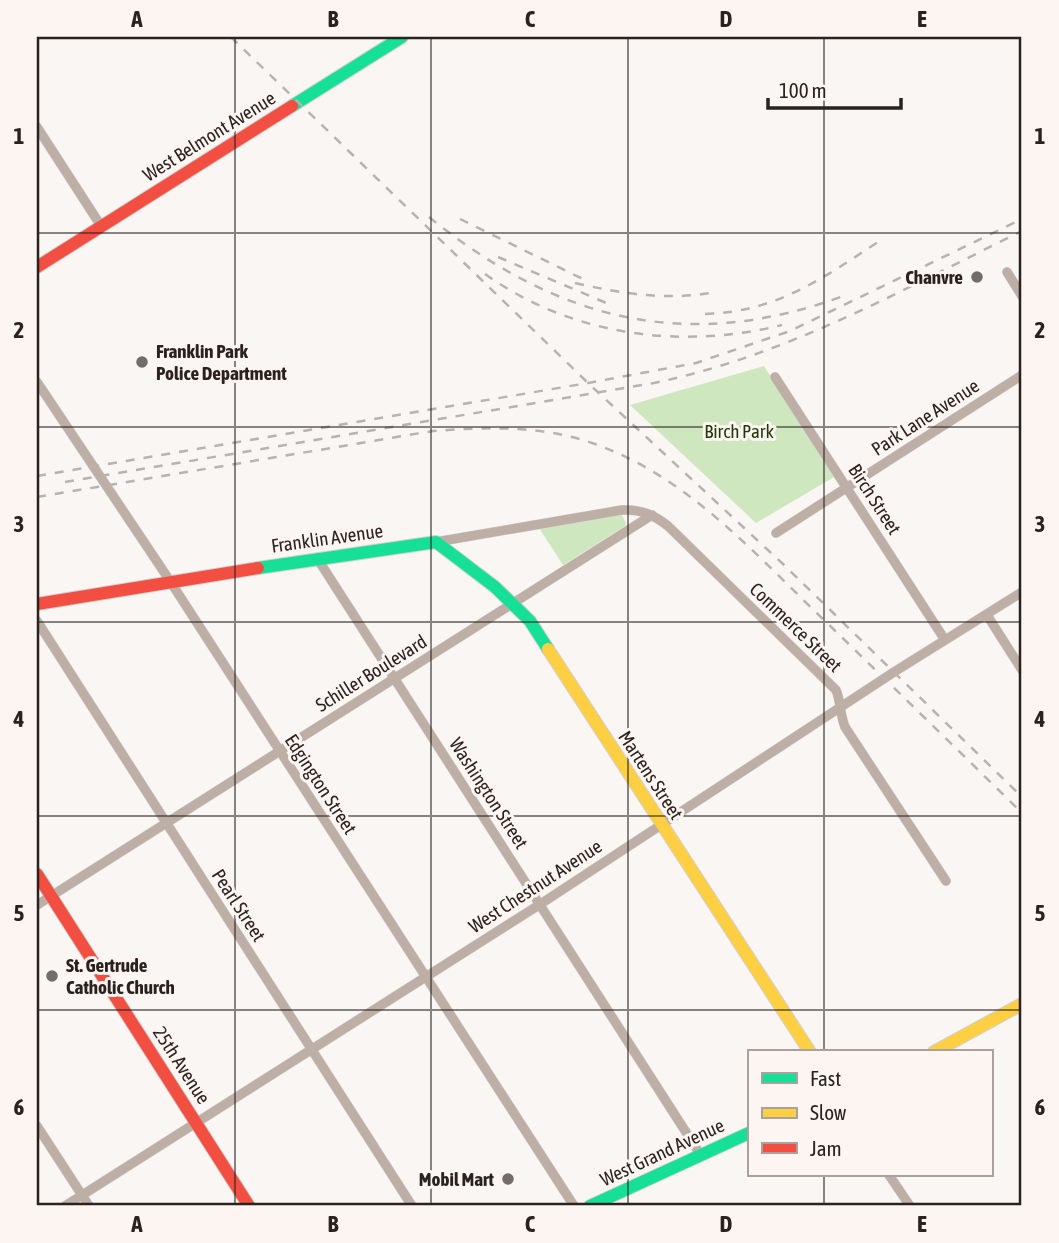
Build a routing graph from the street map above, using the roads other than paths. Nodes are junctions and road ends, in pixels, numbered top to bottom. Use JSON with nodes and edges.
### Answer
{"nodes":[{"id":1,"x":402,"y":37,"type":"edge"},
{"id":2,"x":37,"y":127,"type":"edge"},
{"id":3,"x":101,"y":226,"type":"junction"},
{"id":4,"x":37,"y":267,"type":"edge"},
{"id":5,"x":1007,"y":272,"type":"dead end"},
{"id":6,"x":1022,"y":296,"type":"edge"},
{"id":7,"x":1022,"y":375,"type":"edge"},
{"id":8,"x":775,"y":377,"type":"dead end"},
{"id":9,"x":37,"y":382,"type":"edge"},
{"id":10,"x":847,"y":488,"type":"junction"},
{"id":11,"x":622,"y":510,"type":"joint"},
{"id":12,"x":652,"y":515,"type":"junction"},
{"id":13,"x":776,"y":533,"type":"dead end"},
{"id":14,"x":436,"y":541,"type":"junction"},
{"id":15,"x":317,"y":558,"type":"junction"},
{"id":16,"x":170,"y":581,"type":"junction"},
{"id":17,"x":1022,"y":592,"type":"edge"},
{"id":18,"x":513,"y":603,"type":"junction"},
{"id":19,"x":37,"y":604,"type":"edge"},
{"id":20,"x":987,"y":615,"type":"junction"},
{"id":21,"x":37,"y":621,"type":"edge"},
{"id":22,"x":945,"y":640,"type":"junction"},
{"id":23,"x":1022,"y":670,"type":"edge"},
{"id":24,"x":394,"y":678,"type":"junction"},
{"id":25,"x":840,"y":708,"type":"junction"},
{"id":26,"x":279,"y":751,"type":"junction"},
{"id":27,"x":166,"y":824,"type":"junction"},
{"id":28,"x":661,"y":826,"type":"junction"},
{"id":29,"x":37,"y":874,"type":"edge"},
{"id":30,"x":946,"y":881,"type":"dead end"},
{"id":31,"x":51,"y":896,"type":"junction"},
{"id":32,"x":37,"y":905,"type":"edge"},
{"id":33,"x":539,"y":905,"type":"junction"},
{"id":34,"x":425,"y":977,"type":"junction"},
{"id":35,"x":1022,"y":1004,"type":"edge"},
{"id":36,"x":311,"y":1050,"type":"junction"},
{"id":37,"x":809,"y":1050,"type":"edge"},
{"id":38,"x":938,"y":1050,"type":"edge"},
{"id":39,"x":196,"y":1123,"type":"junction"},
{"id":40,"x":37,"y":1126,"type":"edge"},
{"id":41,"x":748,"y":1133,"type":"edge"},
{"id":42,"x":700,"y":1154,"type":"junction"},
{"id":43,"x":891,"y":1176,"type":"edge"},
{"id":44,"x":82,"y":1195,"type":"junction"},
{"id":45,"x":65,"y":1206,"type":"edge"},
{"id":46,"x":89,"y":1206,"type":"edge"},
{"id":47,"x":249,"y":1206,"type":"edge"},
{"id":48,"x":412,"y":1206,"type":"edge"},
{"id":49,"x":574,"y":1206,"type":"edge"},
{"id":50,"x":590,"y":1206,"type":"edge"},
{"id":51,"x":910,"y":1206,"type":"edge"}],
"edges":[{"from":1,"to":3,"type":"main road","name":"West Belmont Avenue"},
{"from":2,"to":3,"type":"street"},
{"from":3,"to":4,"type":"main road","name":"West Belmont Avenue"},
{"from":5,"to":6,"type":"street"},
{"from":7,"to":10,"type":"street","name":"Park Lane Avenue"},
{"from":8,"to":10,"type":"street","name":"Birch Street"},
{"from":9,"to":16,"type":"street","name":"Edgington Street"},
{"from":10,"to":13,"type":"street","name":"Park Lane Avenue"},
{"from":10,"to":22,"type":"street","name":"Birch Street"},
{"from":11,"to":12,"type":"street","name":"Commerce Street"},
{"from":11,"to":14,"type":"street","name":"Franklin Avenue"},
{"from":12,"to":18,"type":"street","name":"Schiller Boulevard"},
{"from":12,"to":25,"type":"street","name":"Commerce Street"},
{"from":14,"to":15,"type":"main road","name":"Franklin Avenue"},
{"from":14,"to":18,"type":"main road","name":"Martens Street"},
{"from":15,"to":16,"type":"main road","name":"Franklin Avenue"},
{"from":15,"to":24,"type":"street","name":"Washington Street"},
{"from":16,"to":19,"type":"main road","name":"Franklin Avenue"},
{"from":16,"to":26,"type":"street","name":"Edgington Street"},
{"from":17,"to":20,"type":"street","name":"West Chestnut Avenue"},
{"from":18,"to":24,"type":"street","name":"Schiller Boulevard"},
{"from":18,"to":28,"type":"main road","name":"Martens Street"},
{"from":20,"to":22,"type":"street","name":"West Chestnut Avenue"},
{"from":20,"to":23,"type":"street"},
{"from":21,"to":27,"type":"street","name":"Pearl Street"},
{"from":22,"to":25,"type":"street","name":"West Chestnut Avenue"},
{"from":24,"to":26,"type":"street","name":"Schiller Boulevard"},
{"from":24,"to":33,"type":"street","name":"Washington Street"},
{"from":25,"to":28,"type":"street","name":"West Chestnut Avenue"},
{"from":25,"to":30,"type":"street","name":"Commerce Street"},
{"from":26,"to":27,"type":"street","name":"Schiller Boulevard"},
{"from":26,"to":34,"type":"street","name":"Edgington Street"},
{"from":27,"to":31,"type":"street","name":"Schiller Boulevard"},
{"from":27,"to":36,"type":"street","name":"Pearl Street"},
{"from":28,"to":33,"type":"street","name":"West Chestnut Avenue"},
{"from":28,"to":37,"type":"main road","name":"Martens Street"},
{"from":29,"to":31,"type":"main road","name":"25th Avenue"},
{"from":31,"to":32,"type":"street","name":"Schiller Boulevard"},
{"from":31,"to":39,"type":"main road","name":"25th Avenue"},
{"from":33,"to":34,"type":"street","name":"West Chestnut Avenue"},
{"from":33,"to":42,"type":"street","name":"Washington Street"},
{"from":34,"to":36,"type":"street","name":"West Chestnut Avenue"},
{"from":34,"to":49,"type":"street","name":"Edgington Street"},
{"from":35,"to":38,"type":"main road"},
{"from":36,"to":39,"type":"street","name":"West Chestnut Avenue"},
{"from":36,"to":48,"type":"street","name":"Pearl Street"},
{"from":39,"to":44,"type":"street","name":"West Chestnut Avenue"},
{"from":39,"to":47,"type":"main road","name":"25th Avenue"},
{"from":40,"to":44,"type":"street"},
{"from":41,"to":42,"type":"main road","name":"West Grand Avenue"},
{"from":42,"to":50,"type":"main road","name":"West Grand Avenue"},
{"from":43,"to":51,"type":"street"},
{"from":44,"to":45,"type":"street","name":"West Chestnut Avenue"},
{"from":44,"to":46,"type":"street"}]}
